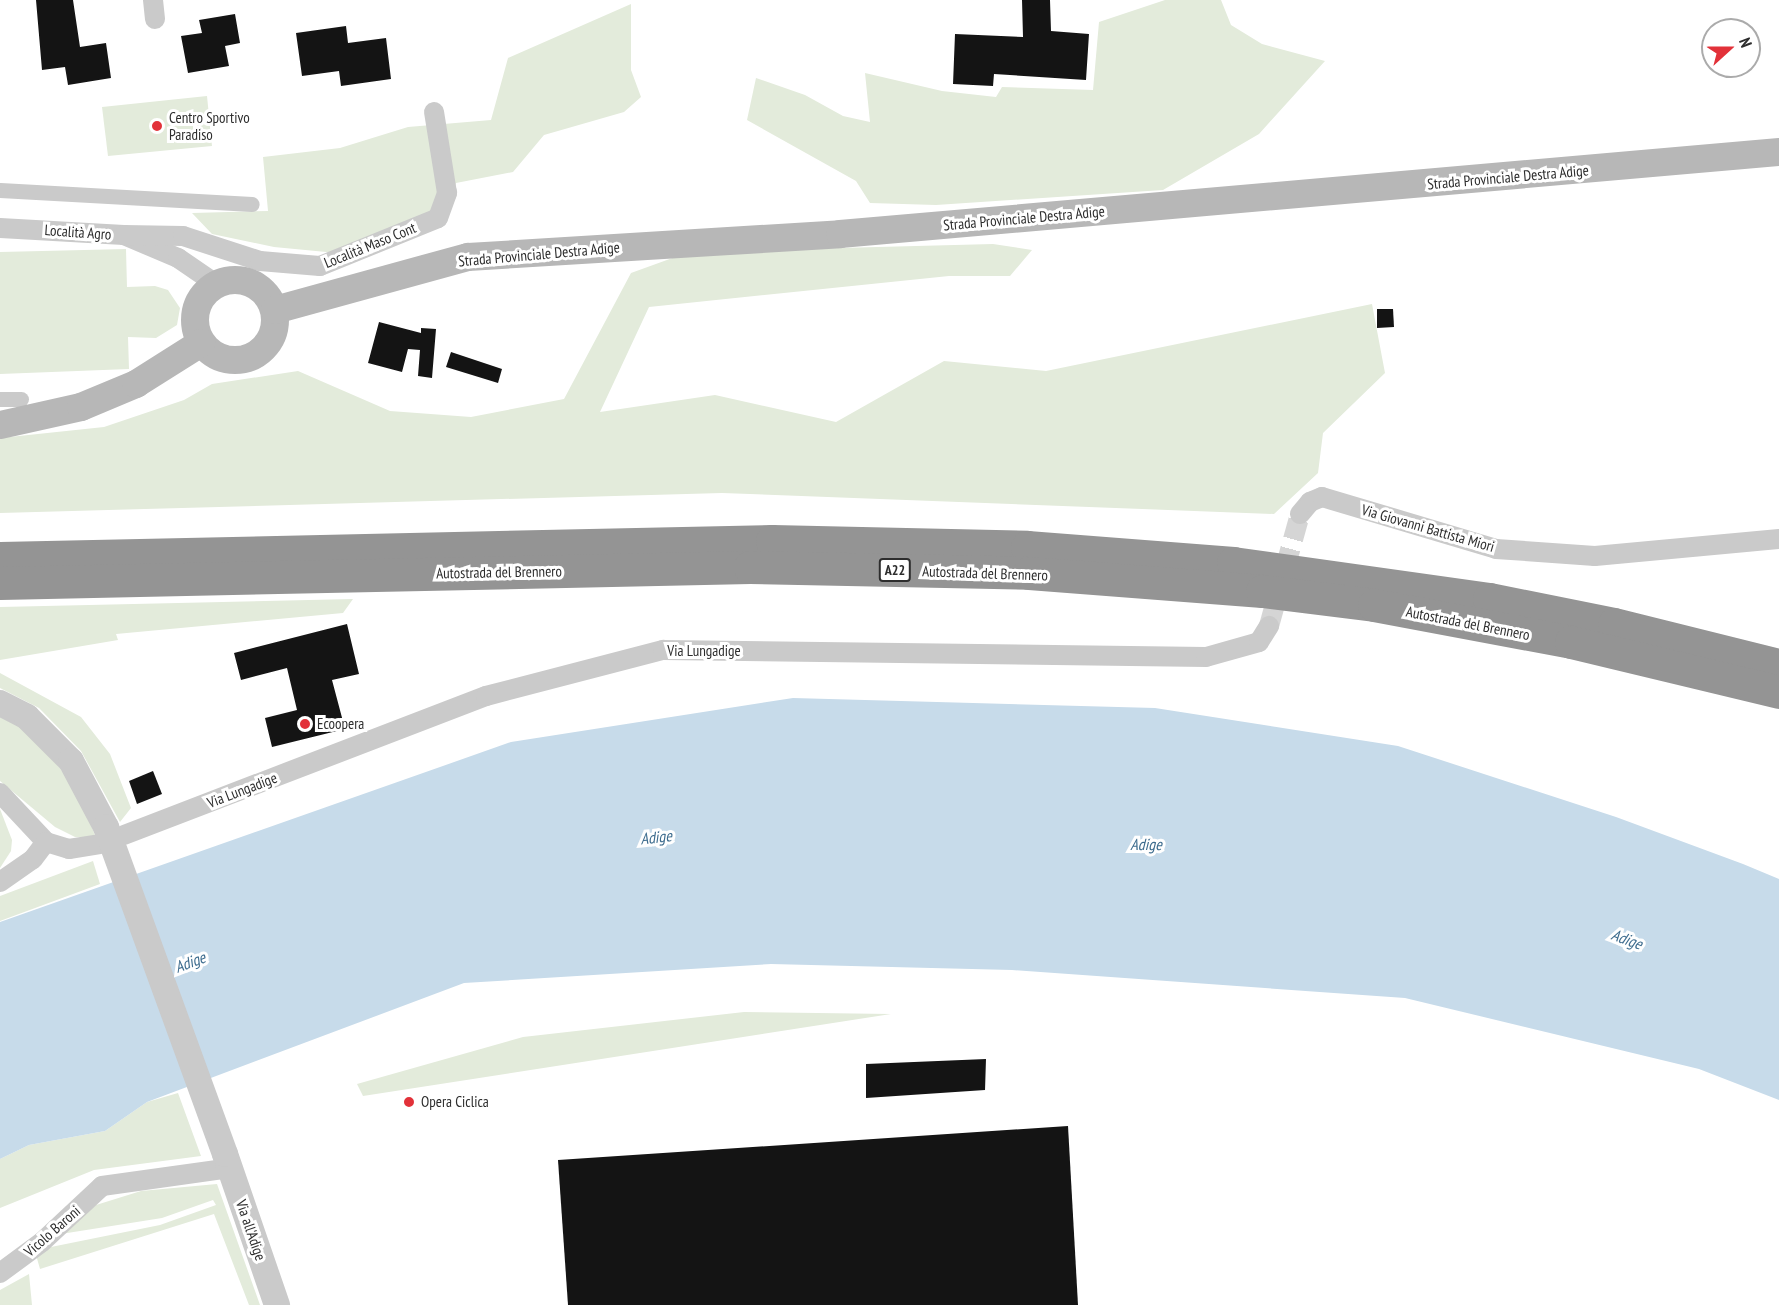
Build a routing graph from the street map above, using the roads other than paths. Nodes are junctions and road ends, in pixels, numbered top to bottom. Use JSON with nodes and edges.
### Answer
{"nodes":[{"id":1,"x":434,"y":112,"type":"dead end"},
{"id":2,"x":1779,"y":152,"type":"edge"},
{"id":3,"x":0,"y":190,"type":"edge"},
{"id":4,"x":252,"y":204,"type":"dead end"},
{"id":5,"x":0,"y":228,"type":"edge"},
{"id":6,"x":124,"y":235,"type":"junction"},
{"id":7,"x":216,"y":284,"type":"junction"},
{"id":8,"x":275,"y":310,"type":"junction"},
{"id":9,"x":201,"y":343,"type":"junction"},
{"id":10,"x":0,"y":399,"type":"edge"},
{"id":11,"x":21,"y":399,"type":"dead end"},
{"id":12,"x":0,"y":424,"type":"edge"},
{"id":13,"x":1300,"y":514,"type":"tunnel mouth"},
{"id":14,"x":1779,"y":539,"type":"edge"},
{"id":15,"x":0,"y":558,"type":"edge"},
{"id":16,"x":0,"y":583,"type":"edge"},
{"id":17,"x":1269,"y":626,"type":"tunnel mouth"},
{"id":18,"x":1779,"y":665,"type":"edge"},
{"id":19,"x":1779,"y":692,"type":"edge"},
{"id":20,"x":0,"y":703,"type":"edge"},
{"id":21,"x":0,"y":793,"type":"edge"},
{"id":22,"x":110,"y":835,"type":"junction"},
{"id":23,"x":46,"y":842,"type":"junction"},
{"id":24,"x":0,"y":882,"type":"edge"},
{"id":25,"x":228,"y":1161,"type":"junction"},
{"id":26,"x":0,"y":1273,"type":"edge"},
{"id":27,"x":277,"y":1305,"type":"edge"}],
"edges":[{"from":1,"to":6,"type":"street","name":"Località Maso Cont"},
{"from":2,"to":8,"type":"main road","name":"Strada Provinciale Destra Adige"},
{"from":3,"to":4,"type":"street"},
{"from":5,"to":6,"type":"street","name":"Località Agro"},
{"from":6,"to":7,"type":"street","name":"Località Agro"},
{"from":7,"to":8,"type":"main road"},
{"from":7,"to":9,"type":"main road"},
{"from":8,"to":9,"type":"main road"},
{"from":9,"to":12,"type":"main road"},
{"from":10,"to":11,"type":"street"},
{"from":13,"to":14,"type":"street","name":"Via Giovanni Battista Miori"},
{"from":15,"to":18,"type":"highway","name":"Autostrada del Brennero","number":"A22"},
{"from":16,"to":19,"type":"highway","name":"Autostrada del Brennero","number":"A22"},
{"from":17,"to":22,"type":"street","name":"Via Lungadige"},
{"from":20,"to":22,"type":"street","name":"Via all'Adige"},
{"from":21,"to":23,"type":"street"},
{"from":22,"to":23,"type":"street","name":"Via Lungadige"},
{"from":22,"to":25,"type":"street","name":"Via all'Adige","bridge":true},
{"from":23,"to":24,"type":"street"},
{"from":25,"to":26,"type":"street","name":"Vicolo Baroni"},
{"from":25,"to":27,"type":"street","name":"Via all'Adige"}]}
